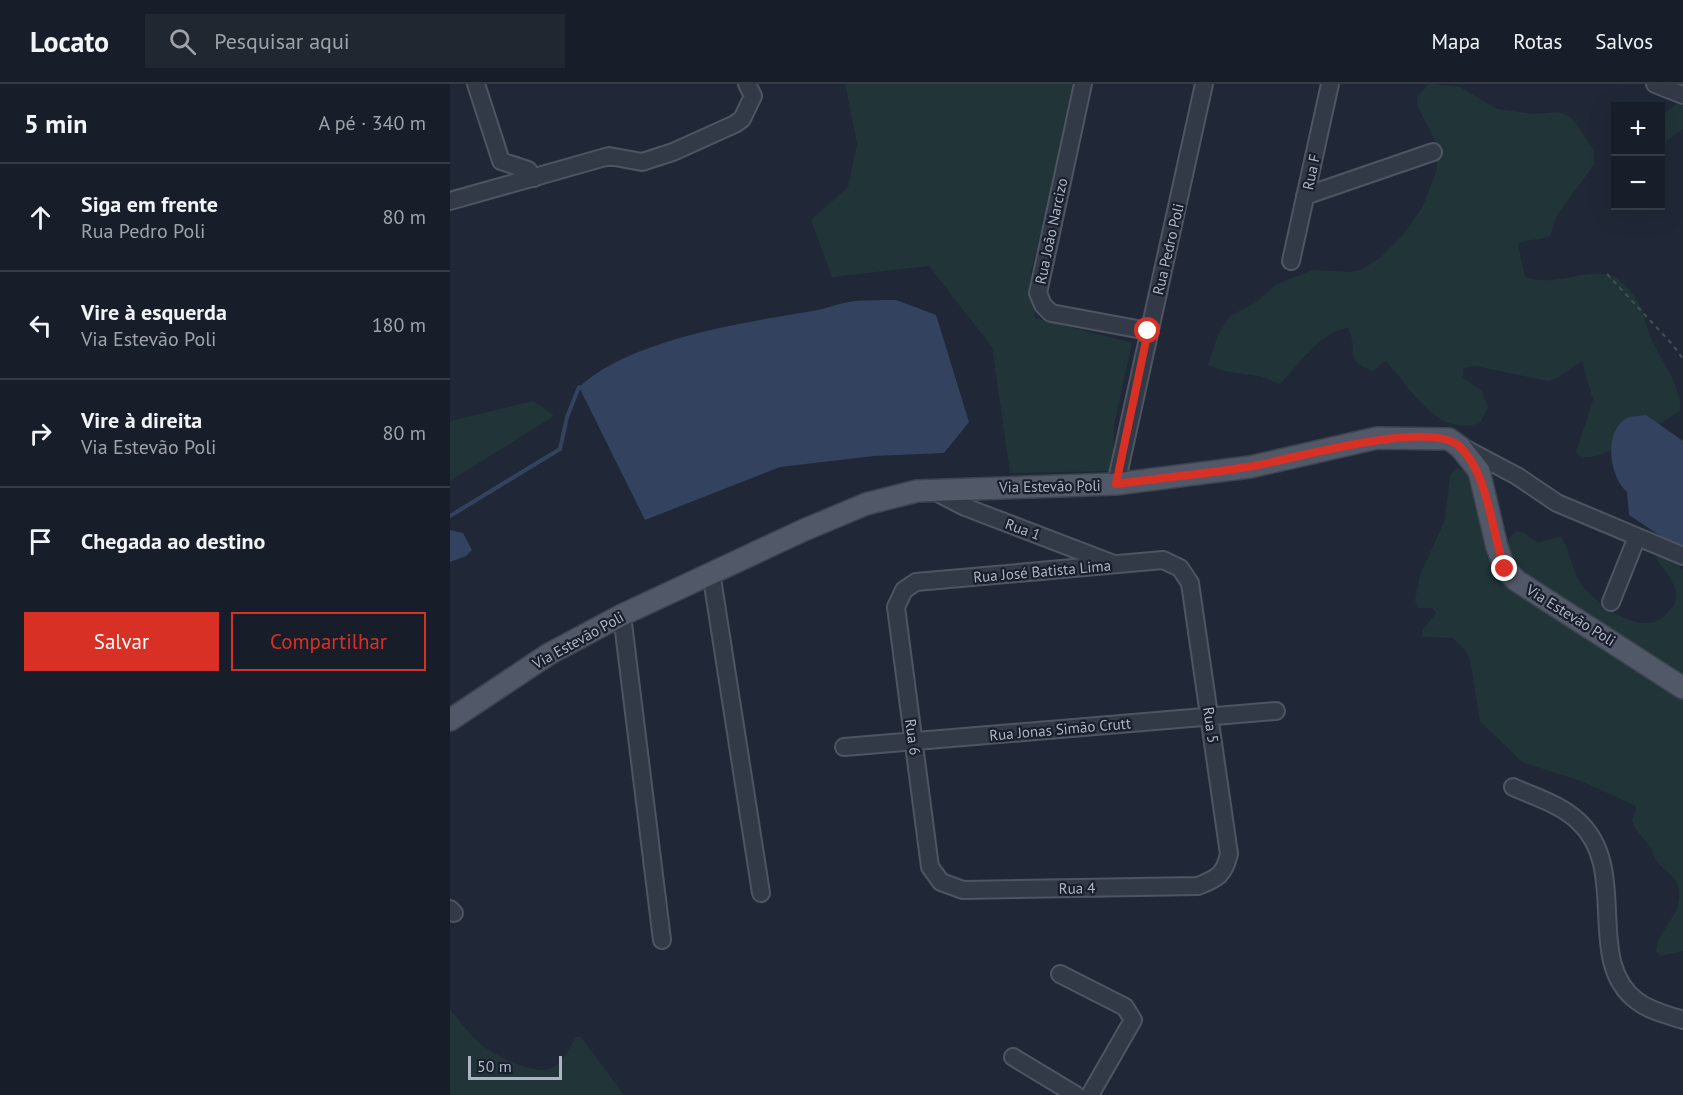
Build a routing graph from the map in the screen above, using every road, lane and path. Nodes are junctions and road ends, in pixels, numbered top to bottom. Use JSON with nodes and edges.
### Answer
{"nodes":[{"id":1,"x":476,"y":84,"type":"edge"},
{"id":2,"x":747,"y":84,"type":"edge"},
{"id":3,"x":1083,"y":84,"type":"edge"},
{"id":4,"x":1204,"y":84,"type":"edge"},
{"id":5,"x":1330,"y":84,"type":"edge"},
{"id":6,"x":1655,"y":84,"type":"edge"},
{"id":7,"x":1683,"y":95,"type":"edge"},
{"id":8,"x":1433,"y":152,"type":"dead end"},
{"id":9,"x":534,"y":178,"type":"junction"},
{"id":10,"x":1305,"y":196,"type":"junction"},
{"id":11,"x":450,"y":201,"type":"edge"},
{"id":12,"x":1291,"y":261,"type":"dead end"},
{"id":13,"x":1607,"y":274,"type":"dead end"},
{"id":14,"x":1148,"y":331,"type":"junction"},
{"id":15,"x":1683,"y":359,"type":"edge"},
{"id":16,"x":1460,"y":447,"type":"junction"},
{"id":17,"x":1116,"y":484,"type":"junction"},
{"id":18,"x":932,"y":490,"type":"junction"},
{"id":19,"x":1637,"y":537,"type":"junction"},
{"id":20,"x":1072,"y":547,"type":"junction"},
{"id":21,"x":1683,"y":555,"type":"edge"},
{"id":22,"x":1115,"y":565,"type":"junction"},
{"id":23,"x":1180,"y":568,"type":"joint"},
{"id":24,"x":711,"y":572,"type":"junction"},
{"id":25,"x":1054,"y":572,"type":"junction"},
{"id":26,"x":904,"y":590,"type":"joint"},
{"id":27,"x":1611,"y":602,"type":"dead end"},
{"id":28,"x":622,"y":615,"type":"junction"},
{"id":29,"x":1683,"y":688,"type":"edge"},
{"id":30,"x":1276,"y":711,"type":"dead end"},
{"id":31,"x":1209,"y":716,"type":"junction"},
{"id":32,"x":450,"y":720,"type":"edge"},
{"id":33,"x":914,"y":741,"type":"junction"},
{"id":34,"x":844,"y":747,"type":"dead end"},
{"id":35,"x":1513,"y":787,"type":"dead end"},
{"id":36,"x":1213,"y":880,"type":"joint"},
{"id":37,"x":941,"y":882,"type":"joint"},
{"id":38,"x":760,"y":893,"type":"dead end"},
{"id":39,"x":662,"y":940,"type":"dead end"},
{"id":40,"x":1060,"y":974,"type":"dead end"},
{"id":41,"x":1683,"y":1020,"type":"edge"},
{"id":42,"x":1013,"y":1057,"type":"dead end"},
{"id":43,"x":1076,"y":1095,"type":"edge"},
{"id":44,"x":1090,"y":1095,"type":"edge"}],
"edges":[{"from":1,"to":9,"type":"street"},
{"from":2,"to":9,"type":"street"},
{"from":3,"to":14,"type":"street","name":"Rua João Narcizo"},
{"from":4,"to":14,"type":"street","name":"Rua Pedro Poli"},
{"from":5,"to":10,"type":"street","name":"Rua F"},
{"from":6,"to":7,"type":"street"},
{"from":8,"to":10,"type":"street"},
{"from":9,"to":11,"type":"street"},
{"from":10,"to":12,"type":"street","name":"Rua F"},
{"from":13,"to":15,"type":"path"},
{"from":14,"to":17,"type":"street","name":"Rua Pedro Poli"},
{"from":16,"to":17,"type":"main road","name":"Via Estevão Poli"},
{"from":16,"to":19,"type":"street"},
{"from":16,"to":29,"type":"main road","name":"Via Estevão Poli"},
{"from":17,"to":18,"type":"main road","name":"Via Estevão Poli"},
{"from":18,"to":20,"type":"street","name":"Rua 1"},
{"from":18,"to":24,"type":"main road","name":"Via Estevão Poli"},
{"from":19,"to":21,"type":"street"},
{"from":19,"to":27,"type":"street"},
{"from":20,"to":22,"type":"street","name":"Rua 1"},
{"from":20,"to":25,"type":"street"},
{"from":22,"to":23,"type":"street","name":"Rua José Batista Lima"},
{"from":22,"to":25,"type":"street","name":"Rua José Batista Lima"},
{"from":23,"to":31,"type":"street","name":"Rua 5"},
{"from":24,"to":28,"type":"main road","name":"Via Estevão Poli"},
{"from":24,"to":38,"type":"street"},
{"from":25,"to":26,"type":"street","name":"Rua José Batista Lima"},
{"from":26,"to":33,"type":"street","name":"Rua 6"},
{"from":28,"to":32,"type":"main road","name":"Via Estevão Poli"},
{"from":28,"to":39,"type":"street"},
{"from":30,"to":31,"type":"street","name":"Rua Jonas Simão Crutt"},
{"from":31,"to":33,"type":"street","name":"Rua Jonas Simão Crutt"},
{"from":31,"to":36,"type":"street","name":"Rua 5"},
{"from":33,"to":34,"type":"street","name":"Rua Jonas Simão Crutt"},
{"from":33,"to":37,"type":"street","name":"Rua 6"},
{"from":35,"to":41,"type":"street"},
{"from":36,"to":37,"type":"street","name":"Rua 4"},
{"from":40,"to":44,"type":"street"},
{"from":42,"to":43,"type":"street"}]}
